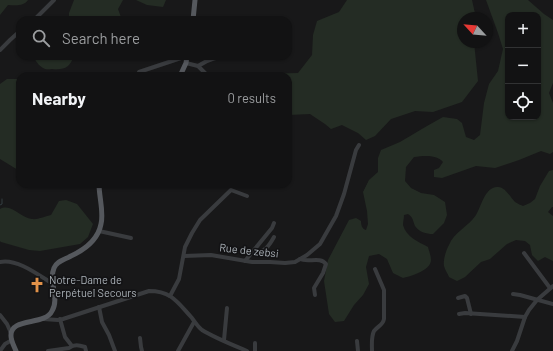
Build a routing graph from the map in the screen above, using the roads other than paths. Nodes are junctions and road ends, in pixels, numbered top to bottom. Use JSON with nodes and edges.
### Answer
{"nodes":[{"id":1,"x":54,"y":0,"type":"edge"},
{"id":2,"x":195,"y":0,"type":"edge"},
{"id":3,"x":38,"y":16,"type":"edge"},
{"id":4,"x":193,"y":16,"type":"edge"},
{"id":5,"x":16,"y":35,"type":"edge"},
{"id":6,"x":0,"y":50,"type":"edge"},
{"id":7,"x":175,"y":60,"type":"edge"},
{"id":8,"x":186,"y":60,"type":"edge"},
{"id":9,"x":210,"y":60,"type":"edge"},
{"id":10,"x":186,"y":63,"type":"junction"},
{"id":11,"x":198,"y":66,"type":"junction"},
{"id":12,"x":139,"y":72,"type":"dead end"},
{"id":13,"x":182,"y":72,"type":"edge"},
{"id":14,"x":204,"y":72,"type":"edge"},
{"id":15,"x":359,"y":145,"type":"dead end"},
{"id":16,"x":100,"y":188,"type":"edge"},
{"id":17,"x":247,"y":196,"type":"dead end"},
{"id":18,"x":274,"y":223,"type":"dead end"},
{"id":19,"x":99,"y":231,"type":"junction"},
{"id":20,"x":274,"y":237,"type":"dead end"},
{"id":21,"x":131,"y":238,"type":"dead end"},
{"id":22,"x":253,"y":251,"type":"junction"},
{"id":23,"x":524,"y":253,"type":"dead end"},
{"id":24,"x":184,"y":256,"type":"junction"},
{"id":25,"x":300,"y":259,"type":"junction"},
{"id":26,"x":245,"y":261,"type":"junction"},
{"id":27,"x":0,"y":262,"type":"edge"},
{"id":28,"x":375,"y":269,"type":"dead end"},
{"id":29,"x":53,"y":284,"type":"junction"},
{"id":30,"x":552,"y":287,"type":"edge"},
{"id":31,"x":513,"y":294,"type":"dead end"},
{"id":32,"x":315,"y":295,"type":"dead end"},
{"id":33,"x":170,"y":296,"type":"junction"},
{"id":34,"x":458,"y":298,"type":"dead end"},
{"id":35,"x":537,"y":300,"type":"junction"},
{"id":36,"x":553,"y":304,"type":"edge"},
{"id":37,"x":99,"y":308,"type":"junction"},
{"id":38,"x":227,"y":308,"type":"dead end"},
{"id":39,"x":459,"y":314,"type":"dead end"},
{"id":40,"x":471,"y":314,"type":"junction"},
{"id":41,"x":0,"y":315,"type":"edge"},
{"id":42,"x":525,"y":317,"type":"junction"},
{"id":43,"x":43,"y":319,"type":"junction"},
{"id":44,"x":60,"y":319,"type":"junction"},
{"id":45,"x":194,"y":322,"type":"junction"},
{"id":46,"x":11,"y":334,"type":"junction"},
{"id":47,"x":140,"y":338,"type":"dead end"},
{"id":48,"x":12,"y":340,"type":"junction"},
{"id":49,"x":224,"y":340,"type":"junction"},
{"id":50,"x":357,"y":341,"type":"dead end"},
{"id":51,"x":255,"y":343,"type":"dead end"},
{"id":52,"x":72,"y":346,"type":"junction"},
{"id":53,"x":0,"y":351,"type":"edge"},
{"id":54,"x":16,"y":351,"type":"edge"},
{"id":55,"x":48,"y":351,"type":"edge"},
{"id":56,"x":86,"y":351,"type":"edge"},
{"id":57,"x":115,"y":351,"type":"edge"},
{"id":58,"x":142,"y":351,"type":"edge"},
{"id":59,"x":178,"y":351,"type":"edge"},
{"id":60,"x":247,"y":351,"type":"edge"},
{"id":61,"x":255,"y":351,"type":"edge"},
{"id":62,"x":358,"y":351,"type":"edge"},
{"id":63,"x":372,"y":351,"type":"edge"},
{"id":64,"x":512,"y":351,"type":"edge"}],
"edges":[{"from":1,"to":3,"type":"street"},
{"from":2,"to":4,"type":"main road"},
{"from":5,"to":6,"type":"street"},
{"from":7,"to":12,"type":"street"},
{"from":8,"to":10,"type":"main road"},
{"from":9,"to":11,"type":"street"},
{"from":10,"to":11,"type":"street"},
{"from":10,"to":13,"type":"main road"},
{"from":11,"to":14,"type":"street"},
{"from":15,"to":25,"type":"street","name":"Rue de zebsi"},
{"from":16,"to":19,"type":"main road"},
{"from":17,"to":24,"type":"street"},
{"from":18,"to":22,"type":"street"},
{"from":19,"to":21,"type":"street"},
{"from":19,"to":29,"type":"main road"},
{"from":20,"to":22,"type":"street"},
{"from":22,"to":26,"type":"street"},
{"from":23,"to":30,"type":"street"},
{"from":24,"to":26,"type":"street","name":"Rue de zebsi"},
{"from":24,"to":33,"type":"street"},
{"from":25,"to":26,"type":"street","name":"Rue de zebsi"},
{"from":25,"to":32,"type":"street"},
{"from":27,"to":29,"type":"street"},
{"from":28,"to":63,"type":"street"},
{"from":29,"to":43,"type":"main road"},
{"from":30,"to":35,"type":"street"},
{"from":31,"to":35,"type":"street"},
{"from":33,"to":37,"type":"street"},
{"from":33,"to":45,"type":"street"},
{"from":34,"to":40,"type":"street"},
{"from":35,"to":36,"type":"street"},
{"from":35,"to":42,"type":"street"},
{"from":37,"to":44,"type":"street"},
{"from":37,"to":57,"type":"street"},
{"from":38,"to":49,"type":"street"},
{"from":39,"to":40,"type":"street"},
{"from":40,"to":42,"type":"street"},
{"from":41,"to":46,"type":"street"},
{"from":42,"to":64,"type":"street"},
{"from":43,"to":44,"type":"street"},
{"from":43,"to":46,"type":"main road"},
{"from":44,"to":52,"type":"street"},
{"from":45,"to":49,"type":"street"},
{"from":45,"to":59,"type":"street"},
{"from":46,"to":48,"type":"main road"},
{"from":47,"to":58,"type":"street"},
{"from":48,"to":53,"type":"street"},
{"from":48,"to":54,"type":"main road"},
{"from":49,"to":60,"type":"street"},
{"from":50,"to":62,"type":"street"},
{"from":51,"to":61,"type":"street"},
{"from":52,"to":55,"type":"street"},
{"from":52,"to":56,"type":"street"}]}
